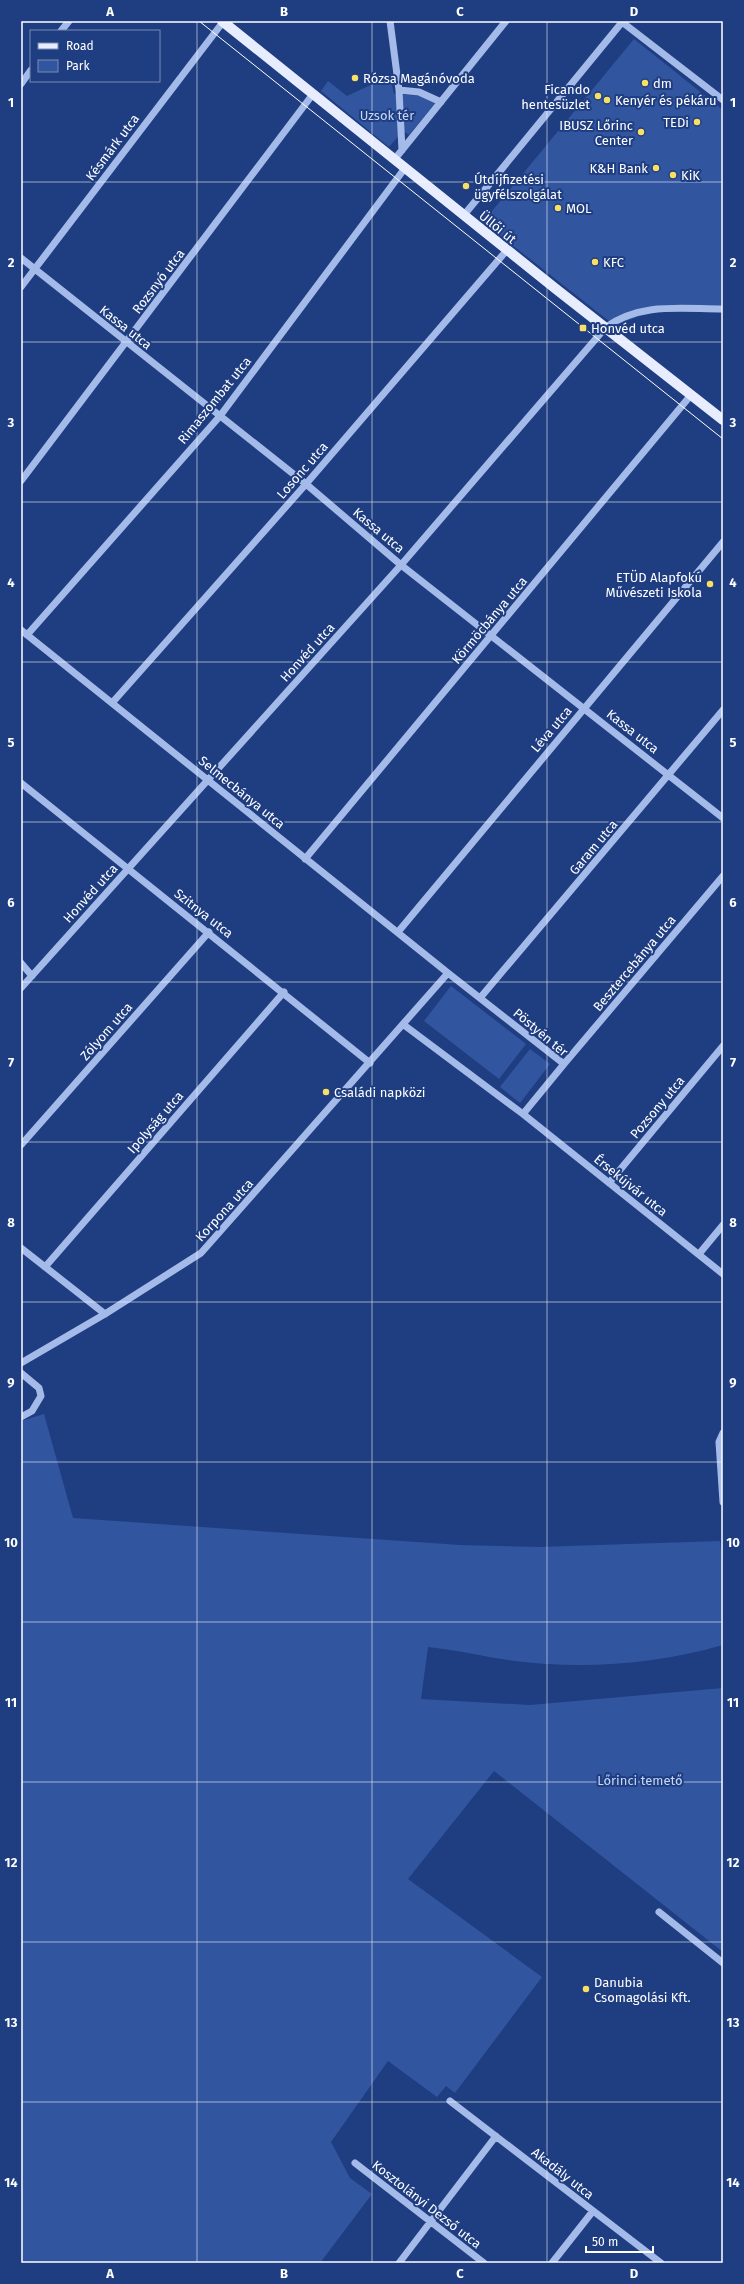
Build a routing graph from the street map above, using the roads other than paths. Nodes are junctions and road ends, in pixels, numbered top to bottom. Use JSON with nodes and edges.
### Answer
{"nodes":[{"id":1,"x":69,"y":21,"type":"edge"},
{"id":2,"x":222,"y":21,"type":"edge"},
{"id":3,"x":390,"y":21,"type":"edge"},
{"id":4,"x":506,"y":21,"type":"edge"},
{"id":5,"x":622,"y":22,"type":"edge"},
{"id":6,"x":62,"y":30,"type":"edge"},
{"id":7,"x":30,"y":71,"type":"edge"},
{"id":8,"x":21,"y":84,"type":"edge"},
{"id":9,"x":399,"y":90,"type":"junction"},
{"id":10,"x":313,"y":94,"type":"junction"},
{"id":11,"x":723,"y":100,"type":"edge"},
{"id":12,"x":442,"y":102,"type":"junction"},
{"id":13,"x":402,"y":150,"type":"junction"},
{"id":14,"x":394,"y":160,"type":"junction"},
{"id":15,"x":405,"y":168,"type":"junction"},
{"id":16,"x":464,"y":215,"type":"junction"},
{"id":17,"x":507,"y":250,"type":"junction"},
{"id":18,"x":21,"y":258,"type":"edge"},
{"id":19,"x":35,"y":269,"type":"junction"},
{"id":20,"x":21,"y":287,"type":"edge"},
{"id":21,"x":723,"y":309,"type":"edge"},
{"id":22,"x":606,"y":327,"type":"junction"},
{"id":23,"x":127,"y":343,"type":"junction"},
{"id":24,"x":691,"y":395,"type":"junction"},
{"id":25,"x":220,"y":416,"type":"junction"},
{"id":26,"x":723,"y":420,"type":"edge"},
{"id":27,"x":21,"y":481,"type":"edge"},
{"id":28,"x":306,"y":484,"type":"junction"},
{"id":29,"x":723,"y":542,"type":"edge"},
{"id":30,"x":401,"y":564,"type":"junction"},
{"id":31,"x":24,"y":632,"type":"edge"},
{"id":32,"x":492,"y":635,"type":"junction"},
{"id":33,"x":112,"y":703,"type":"junction"},
{"id":34,"x":584,"y":708,"type":"junction"},
{"id":35,"x":723,"y":710,"type":"edge"},
{"id":36,"x":669,"y":775,"type":"junction"},
{"id":37,"x":208,"y":780,"type":"junction"},
{"id":38,"x":21,"y":783,"type":"edge"},
{"id":39,"x":723,"y":818,"type":"edge"},
{"id":40,"x":305,"y":860,"type":"junction"},
{"id":41,"x":129,"y":868,"type":"junction"},
{"id":42,"x":723,"y":876,"type":"edge"},
{"id":43,"x":209,"y":932,"type":"junction"},
{"id":44,"x":398,"y":932,"type":"junction"},
{"id":45,"x":21,"y":963,"type":"edge"},
{"id":46,"x":448,"y":973,"type":"junction"},
{"id":47,"x":32,"y":976,"type":"junction"},
{"id":48,"x":21,"y":988,"type":"edge"},
{"id":49,"x":284,"y":992,"type":"junction"},
{"id":50,"x":480,"y":998,"type":"junction"},
{"id":51,"x":404,"y":1025,"type":"junction"},
{"id":52,"x":723,"y":1046,"type":"edge"},
{"id":53,"x":370,"y":1062,"type":"junction"},
{"id":54,"x":564,"y":1064,"type":"junction"},
{"id":55,"x":523,"y":1114,"type":"junction"},
{"id":56,"x":21,"y":1145,"type":"edge"},
{"id":57,"x":609,"y":1183,"type":"junction"},
{"id":58,"x":723,"y":1225,"type":"edge"},
{"id":59,"x":21,"y":1248,"type":"edge"},
{"id":60,"x":698,"y":1254,"type":"junction"},
{"id":61,"x":45,"y":1267,"type":"junction"},
{"id":62,"x":723,"y":1274,"type":"edge"},
{"id":63,"x":105,"y":1314,"type":"junction"},
{"id":64,"x":21,"y":1363,"type":"edge"},
{"id":65,"x":21,"y":1373,"type":"edge"},
{"id":66,"x":21,"y":1417,"type":"edge"},
{"id":67,"x":723,"y":1434,"type":"edge"},
{"id":68,"x":723,"y":1502,"type":"edge"},
{"id":69,"x":659,"y":1912,"type":"dead end"},
{"id":70,"x":723,"y":1963,"type":"edge"},
{"id":71,"x":450,"y":2101,"type":"dead end"},
{"id":72,"x":496,"y":2136,"type":"junction"},
{"id":73,"x":355,"y":2163,"type":"dead end"},
{"id":74,"x":593,"y":2211,"type":"junction"},
{"id":75,"x":430,"y":2222,"type":"junction"},
{"id":76,"x":399,"y":2263,"type":"edge"},
{"id":77,"x":484,"y":2263,"type":"edge"},
{"id":78,"x":552,"y":2263,"type":"edge"},
{"id":79,"x":661,"y":2263,"type":"edge"}],
"edges":[{"from":1,"to":6,"type":"street"},
{"from":2,"to":10,"type":"main road","name":"Üllői út"},
{"from":2,"to":19,"type":"street","name":"Késmárk utca"},
{"from":3,"to":9,"type":"street"},
{"from":4,"to":12,"type":"street"},
{"from":5,"to":11,"type":"street"},
{"from":5,"to":16,"type":"street"},
{"from":7,"to":8,"type":"street"},
{"from":9,"to":12,"type":"street"},
{"from":9,"to":13,"type":"street"},
{"from":10,"to":14,"type":"main road","name":"Üllői út"},
{"from":10,"to":23,"type":"street","name":"Rozsnyó utca"},
{"from":12,"to":13,"type":"street"},
{"from":13,"to":14,"type":"street"},
{"from":14,"to":15,"type":"main road","name":"Üllői út"},
{"from":15,"to":16,"type":"main road","name":"Üllői út"},
{"from":15,"to":25,"type":"street","name":"Rimaszombat utca"},
{"from":16,"to":17,"type":"main road","name":"Üllői út"},
{"from":17,"to":22,"type":"main road","name":"Üllői út"},
{"from":17,"to":28,"type":"street","name":"Losonc utca"},
{"from":18,"to":19,"type":"street","name":"Kassa utca"},
{"from":19,"to":20,"type":"street","name":"Késmárk utca"},
{"from":19,"to":23,"type":"street","name":"Kassa utca"},
{"from":21,"to":22,"type":"street"},
{"from":22,"to":24,"type":"main road","name":"Üllői út"},
{"from":22,"to":30,"type":"street","name":"Honvéd utca"},
{"from":23,"to":25,"type":"street","name":"Kassa utca"},
{"from":23,"to":27,"type":"street","name":"Rozsnyó utca"},
{"from":24,"to":26,"type":"main road","name":"Üllői út"},
{"from":24,"to":32,"type":"street","name":"Körmöcbánya utca"},
{"from":25,"to":28,"type":"street","name":"Kassa utca"},
{"from":25,"to":31,"type":"street","name":"Rimaszombat utca"},
{"from":28,"to":30,"type":"street","name":"Kassa utca"},
{"from":28,"to":33,"type":"street","name":"Losonc utca"},
{"from":29,"to":34,"type":"street","name":"Léva utca"},
{"from":30,"to":32,"type":"street","name":"Kassa utca"},
{"from":30,"to":37,"type":"street","name":"Honvéd utca"},
{"from":31,"to":33,"type":"street","name":"Selmecbánya utca"},
{"from":32,"to":34,"type":"street","name":"Kassa utca"},
{"from":32,"to":40,"type":"street","name":"Körmöcbánya utca"},
{"from":33,"to":37,"type":"street","name":"Selmecbánya utca"},
{"from":34,"to":36,"type":"street","name":"Kassa utca"},
{"from":34,"to":44,"type":"street","name":"Léva utca"},
{"from":35,"to":36,"type":"street","name":"Garam utca"},
{"from":36,"to":39,"type":"street","name":"Kassa utca"},
{"from":36,"to":50,"type":"street","name":"Garam utca"},
{"from":37,"to":40,"type":"street","name":"Selmecbánya utca"},
{"from":37,"to":41,"type":"street","name":"Honvéd utca"},
{"from":38,"to":41,"type":"street","name":"Szitnya utca"},
{"from":40,"to":44,"type":"street","name":"Selmecbánya utca"},
{"from":41,"to":43,"type":"street","name":"Szitnya utca"},
{"from":41,"to":47,"type":"street","name":"Honvéd utca"},
{"from":42,"to":54,"type":"street","name":"Besztercebánya utca"},
{"from":43,"to":49,"type":"street","name":"Szitnya utca"},
{"from":43,"to":56,"type":"street","name":"Zólyom utca"},
{"from":44,"to":46,"type":"street","name":"Selmecbánya utca"},
{"from":45,"to":47,"type":"street"},
{"from":46,"to":50,"type":"street","name":"Pöstyén tér"},
{"from":46,"to":51,"type":"street"},
{"from":47,"to":48,"type":"street","name":"Honvéd utca"},
{"from":49,"to":53,"type":"street","name":"Szitnya utca"},
{"from":49,"to":61,"type":"street","name":"Ipolyság utca"},
{"from":50,"to":54,"type":"street","name":"Pöstyén tér"},
{"from":51,"to":53,"type":"street","name":"Korpona utca"},
{"from":51,"to":55,"type":"street"},
{"from":52,"to":57,"type":"street","name":"Pozsony utca"},
{"from":53,"to":63,"type":"street","name":"Korpona utca"},
{"from":54,"to":55,"type":"street","name":"Pöstyén tér"},
{"from":55,"to":57,"type":"street","name":"Érsekújvár utca"},
{"from":57,"to":60,"type":"street","name":"Érsekújvár utca"},
{"from":58,"to":60,"type":"street"},
{"from":59,"to":61,"type":"street"},
{"from":60,"to":62,"type":"street","name":"Érsekújvár utca"},
{"from":61,"to":63,"type":"street"},
{"from":63,"to":64,"type":"street","name":"Korpona utca"},
{"from":65,"to":66,"type":"street"},
{"from":67,"to":68,"type":"street"},
{"from":69,"to":70,"type":"street"},
{"from":71,"to":72,"type":"street","name":"Akadály utca"},
{"from":72,"to":74,"type":"street","name":"Akadály utca"},
{"from":72,"to":75,"type":"street"},
{"from":73,"to":75,"type":"street","name":"Kosztolányi Dezső utca"},
{"from":74,"to":78,"type":"street"},
{"from":74,"to":79,"type":"street","name":"Akadály utca"},
{"from":75,"to":76,"type":"street"},
{"from":75,"to":77,"type":"street","name":"Kosztolányi Dezső utca"}]}
